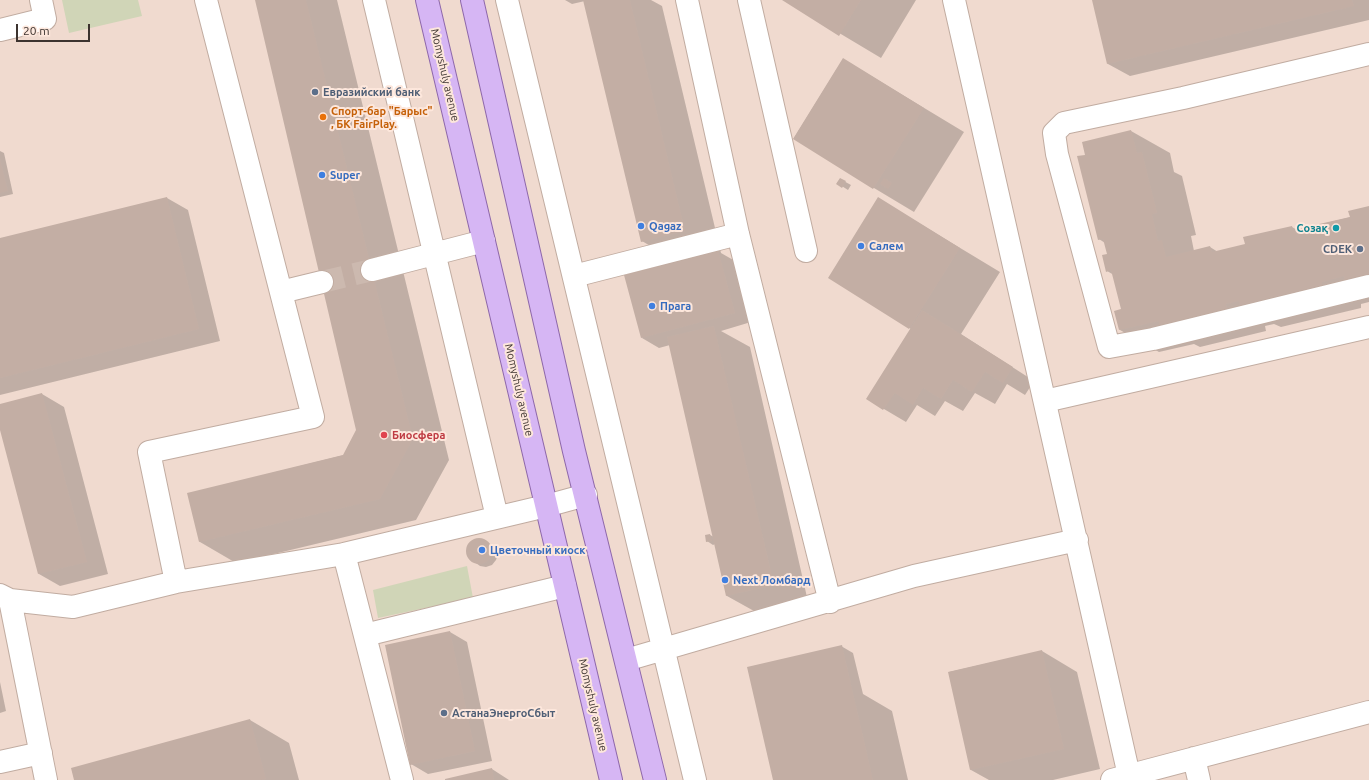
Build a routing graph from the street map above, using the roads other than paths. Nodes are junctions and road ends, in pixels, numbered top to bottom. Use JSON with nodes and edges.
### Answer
{"nodes":[{"id":1,"x":41,"y":0,"type":"edge"},
{"id":2,"x":206,"y":0,"type":"edge"},
{"id":3,"x":374,"y":0,"type":"edge"},
{"id":4,"x":427,"y":0,"type":"edge"},
{"id":5,"x":472,"y":0,"type":"edge"},
{"id":6,"x":507,"y":0,"type":"edge"},
{"id":7,"x":688,"y":0,"type":"edge"},
{"id":8,"x":749,"y":0,"type":"edge"},
{"id":9,"x":954,"y":0,"type":"edge"},
{"id":10,"x":0,"y":30,"type":"edge"},
{"id":11,"x":1369,"y":54,"type":"edge"},
{"id":12,"x":738,"y":234,"type":"junction"},
{"id":13,"x":484,"y":241,"type":"junction"},
{"id":14,"x":806,"y":251,"type":"dead end"},
{"id":15,"x":434,"y":254,"type":"junction"},
{"id":16,"x":372,"y":270,"type":"tunnel mouth"},
{"id":17,"x":574,"y":276,"type":"junction"},
{"id":18,"x":322,"y":282,"type":"tunnel mouth"},
{"id":19,"x":1369,"y":286,"type":"edge"},
{"id":20,"x":281,"y":292,"type":"junction"},
{"id":21,"x":1369,"y":327,"type":"edge"},
{"id":22,"x":1045,"y":401,"type":"junction"},
{"id":23,"x":586,"y":495,"type":"junction"},
{"id":24,"x":546,"y":506,"type":"junction"},
{"id":25,"x":497,"y":518,"type":"junction"},
{"id":26,"x":1077,"y":540,"type":"junction"},
{"id":27,"x":344,"y":554,"type":"junction"},
{"id":28,"x":176,"y":582,"type":"junction"},
{"id":29,"x":565,"y":586,"type":"junction"},
{"id":30,"x":5,"y":597,"type":"edge"},
{"id":31,"x":830,"y":602,"type":"junction"},
{"id":32,"x":365,"y":635,"type":"junction"},
{"id":33,"x":663,"y":648,"type":"junction"},
{"id":34,"x":626,"y":660,"type":"junction"},
{"id":35,"x":1369,"y":712,"type":"edge"},
{"id":36,"x":41,"y":753,"type":"junction"},
{"id":37,"x":1194,"y":758,"type":"junction"},
{"id":38,"x":0,"y":762,"type":"edge"},
{"id":39,"x":1124,"y":778,"type":"edge"},
{"id":40,"x":46,"y":780,"type":"edge"},
{"id":41,"x":402,"y":780,"type":"edge"},
{"id":42,"x":611,"y":780,"type":"edge"},
{"id":43,"x":655,"y":780,"type":"edge"},
{"id":44,"x":695,"y":780,"type":"edge"},
{"id":45,"x":1199,"y":780,"type":"edge"}],
"edges":[{"from":1,"to":10,"type":"street"},
{"from":2,"to":20,"type":"street"},
{"from":3,"to":15,"type":"street"},
{"from":4,"to":13,"type":"main road","name":"Momyshuly avenue"},
{"from":5,"to":23,"type":"main road"},
{"from":6,"to":17,"type":"street"},
{"from":7,"to":12,"type":"street"},
{"from":8,"to":14,"type":"street"},
{"from":9,"to":22,"type":"street"},
{"from":11,"to":19,"type":"street"},
{"from":12,"to":17,"type":"street"},
{"from":12,"to":31,"type":"street"},
{"from":13,"to":15,"type":"street"},
{"from":13,"to":24,"type":"main road","name":"Momyshuly avenue"},
{"from":15,"to":16,"type":"street"},
{"from":15,"to":25,"type":"street"},
{"from":17,"to":33,"type":"street"},
{"from":18,"to":20,"type":"street"},
{"from":20,"to":28,"type":"street"},
{"from":21,"to":22,"type":"street"},
{"from":22,"to":26,"type":"street"},
{"from":23,"to":24,"type":"street"},
{"from":23,"to":34,"type":"main road"},
{"from":24,"to":25,"type":"street"},
{"from":24,"to":29,"type":"main road","name":"Momyshuly avenue"},
{"from":25,"to":27,"type":"street"},
{"from":26,"to":31,"type":"street"},
{"from":26,"to":39,"type":"street"},
{"from":27,"to":28,"type":"street"},
{"from":27,"to":32,"type":"street"},
{"from":28,"to":30,"type":"street"},
{"from":29,"to":32,"type":"street"},
{"from":29,"to":42,"type":"main road","name":"Momyshuly avenue"},
{"from":30,"to":36,"type":"street"},
{"from":31,"to":33,"type":"street"},
{"from":32,"to":41,"type":"street"},
{"from":33,"to":34,"type":"street"},
{"from":33,"to":44,"type":"street"},
{"from":34,"to":43,"type":"main road"},
{"from":35,"to":37,"type":"street"},
{"from":36,"to":38,"type":"street"},
{"from":36,"to":40,"type":"street"},
{"from":37,"to":39,"type":"street"},
{"from":37,"to":45,"type":"street"}]}
